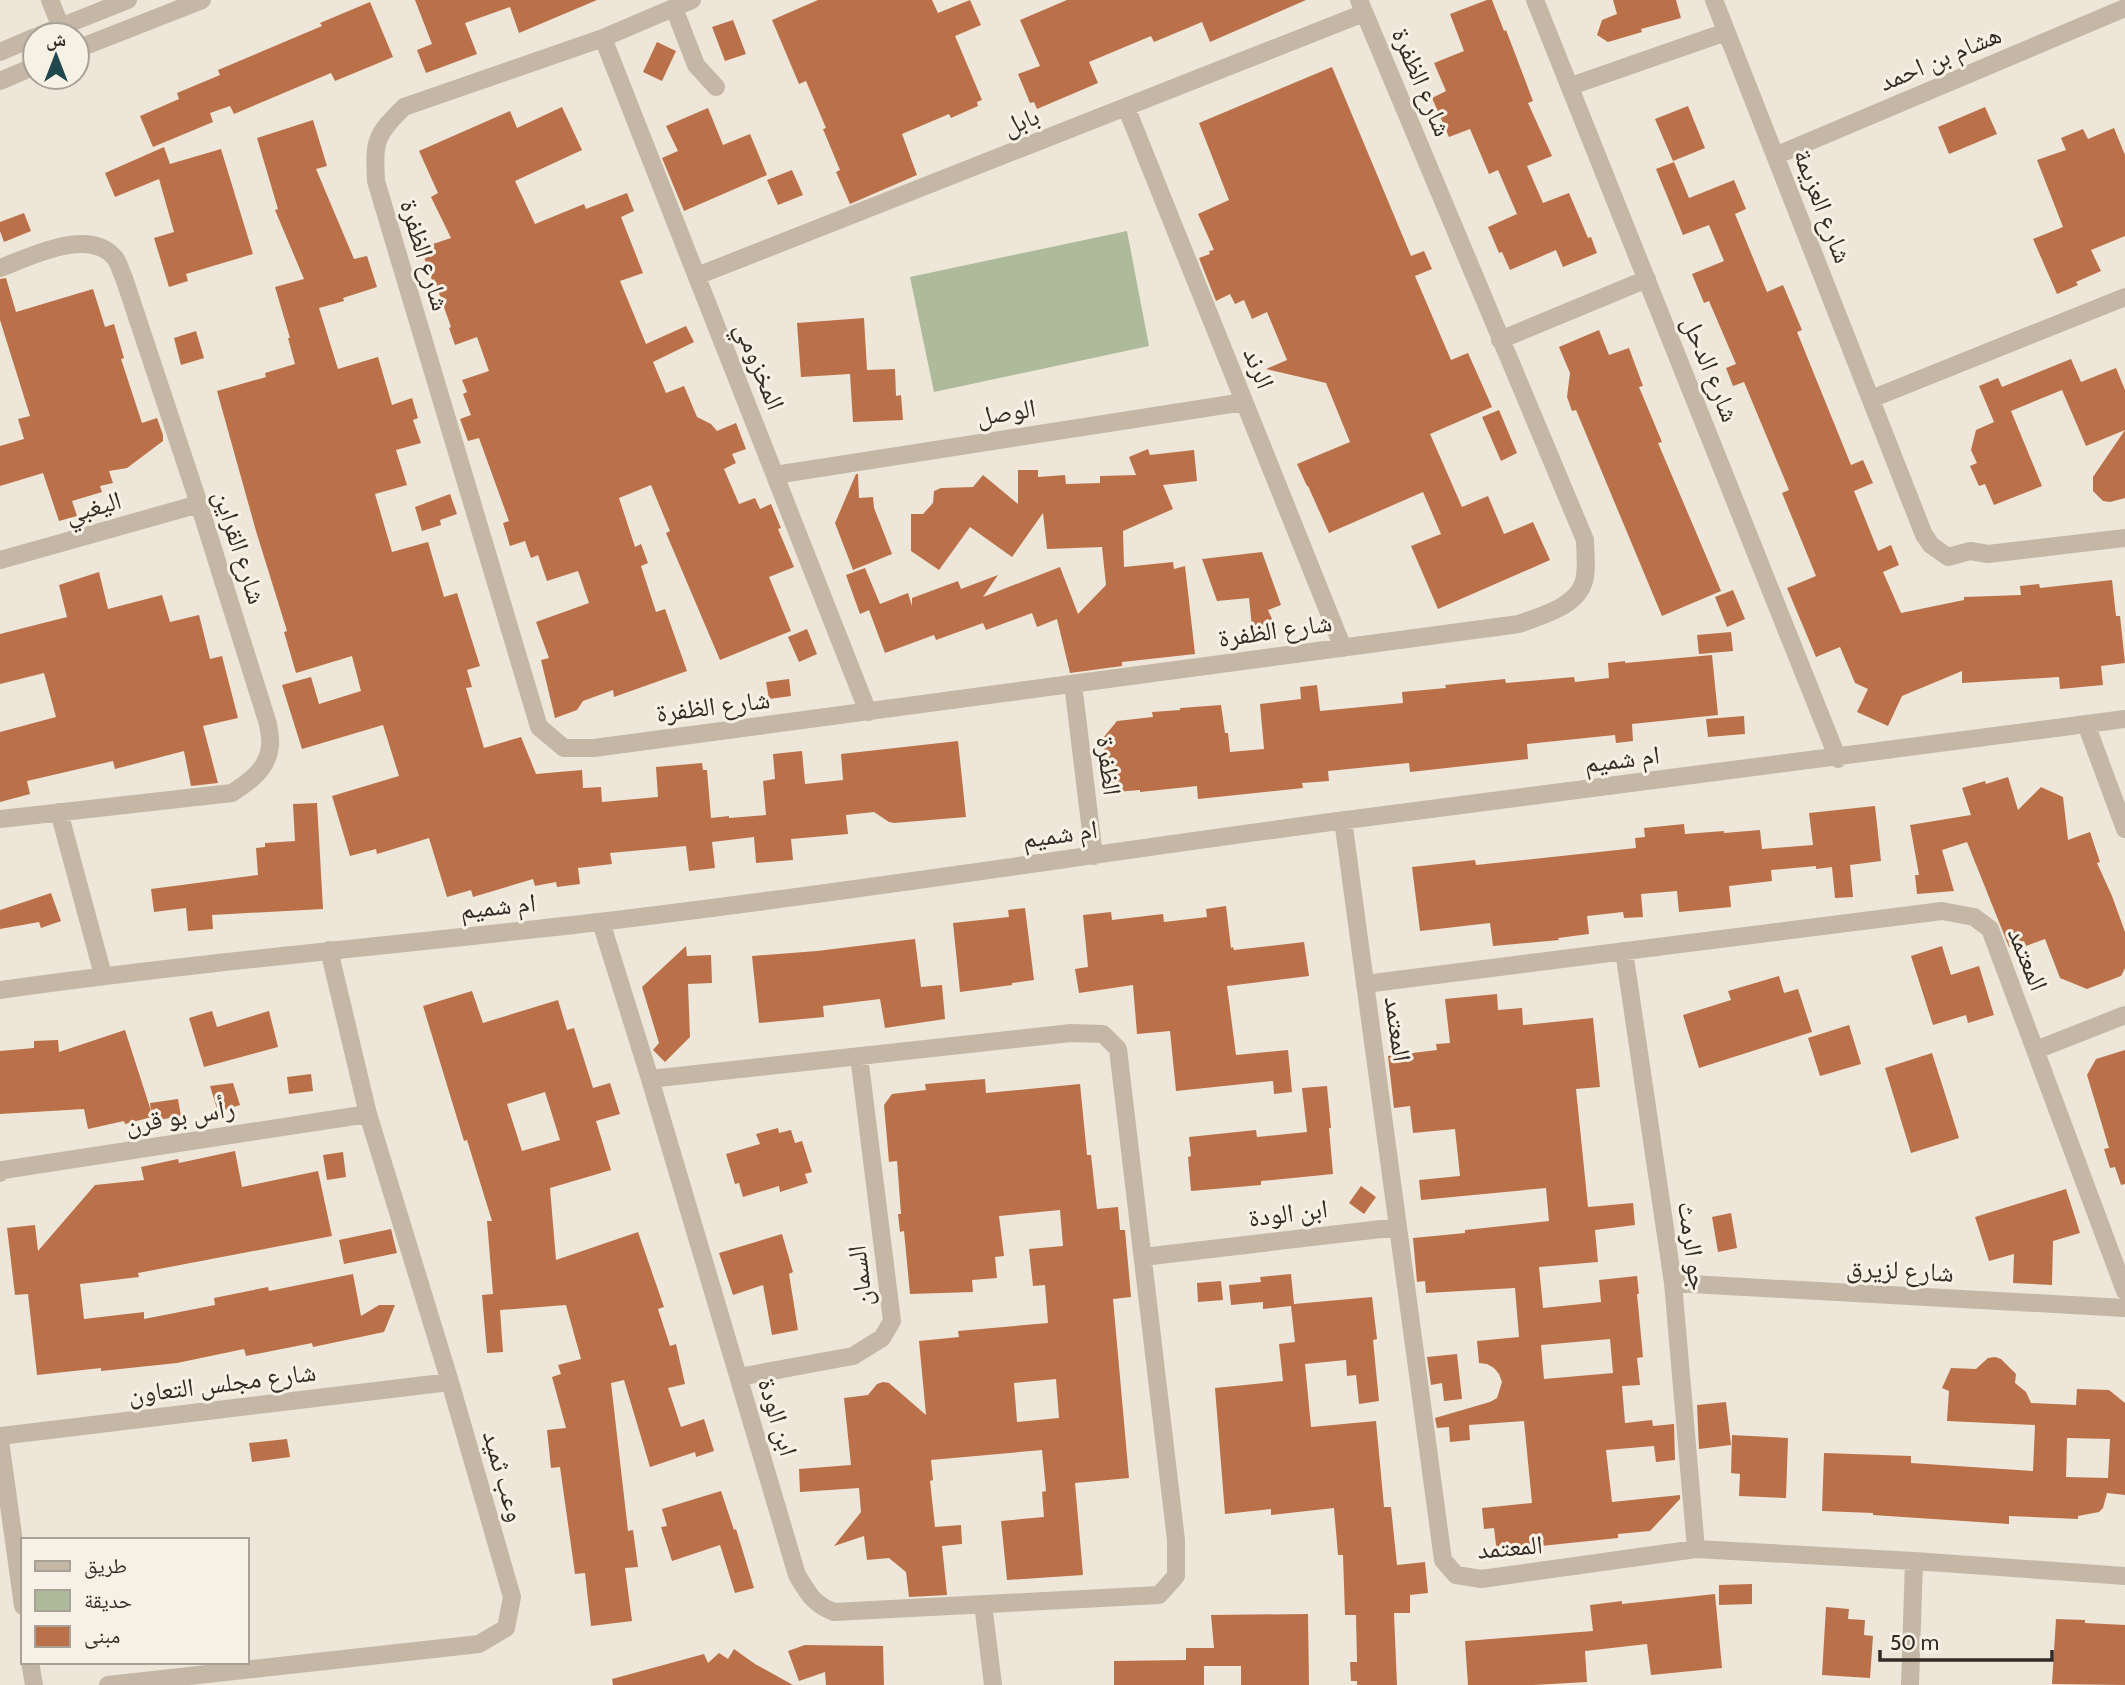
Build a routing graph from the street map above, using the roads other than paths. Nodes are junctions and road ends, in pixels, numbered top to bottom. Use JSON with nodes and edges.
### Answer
{"nodes":[{"id":1,"x":50,"y":0,"type":"edge"},
{"id":2,"x":128,"y":0,"type":"edge"},
{"id":3,"x":202,"y":0,"type":"edge"},
{"id":4,"x":692,"y":0,"type":"edge"},
{"id":5,"x":1535,"y":0,"type":"edge"},
{"id":6,"x":1714,"y":0,"type":"edge"},
{"id":7,"x":1362,"y":7,"type":"edge"},
{"id":8,"x":2113,"y":7,"type":"edge"},
{"id":9,"x":674,"y":8,"type":"junction"},
{"id":10,"x":58,"y":21,"type":"edge"},
{"id":11,"x":83,"y":21,"type":"edge"},
{"id":12,"x":1726,"y":32,"type":"junction"},
{"id":13,"x":603,"y":38,"type":"junction"},
{"id":14,"x":21,"y":43,"type":"edge"},
{"id":15,"x":91,"y":44,"type":"edge"},
{"id":16,"x":0,"y":52,"type":"edge"},
{"id":17,"x":21,"y":72,"type":"edge"},
{"id":18,"x":0,"y":81,"type":"edge"},
{"id":19,"x":1571,"y":86,"type":"junction"},
{"id":20,"x":716,"y":87,"type":"dead end"},
{"id":21,"x":1126,"y":107,"type":"junction"},
{"id":22,"x":1775,"y":156,"type":"junction"},
{"id":23,"x":0,"y":268,"type":"edge"},
{"id":24,"x":697,"y":276,"type":"junction"},
{"id":25,"x":1647,"y":279,"type":"junction"},
{"id":26,"x":2125,"y":297,"type":"edge"},
{"id":27,"x":1500,"y":340,"type":"junction"},
{"id":28,"x":1871,"y":399,"type":"junction"},
{"id":29,"x":1244,"y":401,"type":"junction"},
{"id":30,"x":775,"y":475,"type":"junction"},
{"id":31,"x":200,"y":504,"type":"junction"},
{"id":32,"x":2125,"y":538,"type":"edge"},
{"id":33,"x":0,"y":561,"type":"edge"},
{"id":34,"x":1343,"y":648,"type":"junction"},
{"id":35,"x":1073,"y":684,"type":"junction"},
{"id":36,"x":869,"y":712,"type":"junction"},
{"id":37,"x":2125,"y":719,"type":"edge"},
{"id":38,"x":2086,"y":724,"type":"junction"},
{"id":39,"x":1838,"y":758,"type":"junction"},
{"id":40,"x":59,"y":812,"type":"junction"},
{"id":41,"x":0,"y":819,"type":"edge"},
{"id":42,"x":1343,"y":820,"type":"junction"},
{"id":43,"x":2125,"y":828,"type":"edge"},
{"id":44,"x":1094,"y":856,"type":"junction"},
{"id":45,"x":601,"y":922,"type":"junction"},
{"id":46,"x":329,"y":950,"type":"junction"},
{"id":47,"x":1624,"y":951,"type":"junction"},
{"id":48,"x":103,"y":975,"type":"junction"},
{"id":49,"x":1365,"y":984,"type":"junction"},
{"id":50,"x":0,"y":990,"type":"edge"},
{"id":51,"x":2125,"y":1015,"type":"edge"},
{"id":52,"x":2036,"y":1050,"type":"junction"},
{"id":53,"x":859,"y":1056,"type":"junction"},
{"id":54,"x":650,"y":1079,"type":"junction"},
{"id":55,"x":368,"y":1114,"type":"junction"},
{"id":56,"x":0,"y":1173,"type":"edge"},
{"id":57,"x":1398,"y":1227,"type":"junction"},
{"id":58,"x":1143,"y":1257,"type":"junction"},
{"id":59,"x":1673,"y":1283,"type":"junction"},
{"id":60,"x":2125,"y":1291,"type":"edge"},
{"id":61,"x":2125,"y":1308,"type":"edge"},
{"id":62,"x":738,"y":1377,"type":"junction"},
{"id":63,"x":450,"y":1382,"type":"junction"},
{"id":64,"x":0,"y":1436,"type":"edge"},
{"id":65,"x":0,"y":1441,"type":"edge"},
{"id":66,"x":1696,"y":1549,"type":"junction"},
{"id":67,"x":1913,"y":1561,"type":"junction"},
{"id":68,"x":2125,"y":1576,"type":"edge"},
{"id":69,"x":21,"y":1592,"type":"edge"},
{"id":70,"x":983,"y":1604,"type":"junction"},
{"id":71,"x":30,"y":1664,"type":"edge"},
{"id":72,"x":34,"y":1685,"type":"edge"},
{"id":73,"x":108,"y":1685,"type":"edge"},
{"id":74,"x":993,"y":1685,"type":"edge"},
{"id":75,"x":1910,"y":1685,"type":"edge"}],
"edges":[{"from":1,"to":10,"type":"street"},
{"from":2,"to":11,"type":"street"},
{"from":3,"to":15,"type":"street"},
{"from":4,"to":9,"type":"street","name":"شارع الظفرة"},
{"from":5,"to":19,"type":"street","name":"شارع الدحل"},
{"from":6,"to":12,"type":"street","name":"شارع العزيمة"},
{"from":7,"to":21,"type":"street","name":"بابل"},
{"from":7,"to":27,"type":"street","name":"شارع الظفرة"},
{"from":8,"to":22,"type":"street","name":"هشام بن احمد"},
{"from":9,"to":13,"type":"street","name":"شارع الظفرة"},
{"from":9,"to":20,"type":"street"},
{"from":12,"to":19,"type":"street"},
{"from":12,"to":22,"type":"street","name":"شارع العزيمة"},
{"from":13,"to":24,"type":"street","name":"المخزومي"},
{"from":13,"to":36,"type":"street","name":"شارع الظفرة"},
{"from":14,"to":16,"type":"street"},
{"from":17,"to":18,"type":"street"},
{"from":19,"to":25,"type":"street","name":"شارع الدحل"},
{"from":21,"to":24,"type":"street","name":"بابل"},
{"from":21,"to":29,"type":"street","name":"الرند"},
{"from":22,"to":28,"type":"street","name":"شارع العزيمة"},
{"from":23,"to":31,"type":"street","name":"شارع القراين"},
{"from":24,"to":30,"type":"street","name":"المخزومي"},
{"from":25,"to":27,"type":"street"},
{"from":25,"to":39,"type":"street","name":"شارع الدحل"},
{"from":26,"to":28,"type":"street"},
{"from":27,"to":34,"type":"street","name":"شارع الظفرة"},
{"from":28,"to":32,"type":"street","name":"شارع العزيمة"},
{"from":29,"to":30,"type":"street","name":"الوصل"},
{"from":29,"to":34,"type":"street","name":"الرند"},
{"from":30,"to":36,"type":"street","name":"المخزومي"},
{"from":31,"to":33,"type":"street","name":"اليغبي"},
{"from":31,"to":40,"type":"street","name":"شارع القراين"},
{"from":34,"to":35,"type":"street","name":"شارع الظفرة"},
{"from":35,"to":36,"type":"street","name":"شارع الظفرة"},
{"from":35,"to":44,"type":"street","name":"الظفرة"},
{"from":37,"to":38,"type":"street","name":"ام شميم"},
{"from":38,"to":39,"type":"street","name":"ام شميم"},
{"from":38,"to":43,"type":"street"},
{"from":39,"to":42,"type":"street","name":"ام شميم"},
{"from":40,"to":41,"type":"street","name":"شارع القراين"},
{"from":40,"to":48,"type":"street"},
{"from":42,"to":44,"type":"street","name":"ام شميم"},
{"from":42,"to":49,"type":"street","name":"المعتمد"},
{"from":44,"to":45,"type":"street","name":"ام شميم"},
{"from":45,"to":46,"type":"street","name":"ام شميم"},
{"from":45,"to":54,"type":"street","name":"ابن الودة"},
{"from":46,"to":48,"type":"street","name":"ام شميم"},
{"from":46,"to":55,"type":"street","name":"وعب ثميد"},
{"from":47,"to":49,"type":"street","name":"المعتمد"},
{"from":47,"to":52,"type":"street","name":"المعتمد"},
{"from":47,"to":59,"type":"street","name":"جو الرمث"},
{"from":48,"to":50,"type":"street","name":"ام شميم"},
{"from":49,"to":57,"type":"street","name":"المعتمد"},
{"from":51,"to":52,"type":"street"},
{"from":52,"to":60,"type":"street","name":"المعتمد"},
{"from":53,"to":54,"type":"street","name":"ابن الودة"},
{"from":53,"to":58,"type":"street","name":"ابن الودة"},
{"from":53,"to":62,"type":"street","name":"السمان"},
{"from":54,"to":62,"type":"street","name":"ابن الودة"},
{"from":55,"to":56,"type":"street","name":"رأس بو قرن"},
{"from":55,"to":63,"type":"street","name":"وعب ثميد"},
{"from":57,"to":58,"type":"street","name":"ابن الودة"},
{"from":57,"to":66,"type":"street","name":"المعتمد"},
{"from":58,"to":70,"type":"street","name":"ابن الودة"},
{"from":59,"to":61,"type":"street","name":"شارع لزيرق"},
{"from":59,"to":66,"type":"street","name":"جو الرمث"},
{"from":62,"to":70,"type":"street","name":"ابن الودة"},
{"from":63,"to":64,"type":"street","name":"شارع مجلس التعاون"},
{"from":63,"to":73,"type":"street","name":"وعب ثميد"},
{"from":65,"to":69,"type":"street"},
{"from":66,"to":67,"type":"street","name":"المعتمد"},
{"from":67,"to":68,"type":"street","name":"المعتمد"},
{"from":67,"to":75,"type":"street"},
{"from":70,"to":74,"type":"street"},
{"from":71,"to":72,"type":"street"}]}
